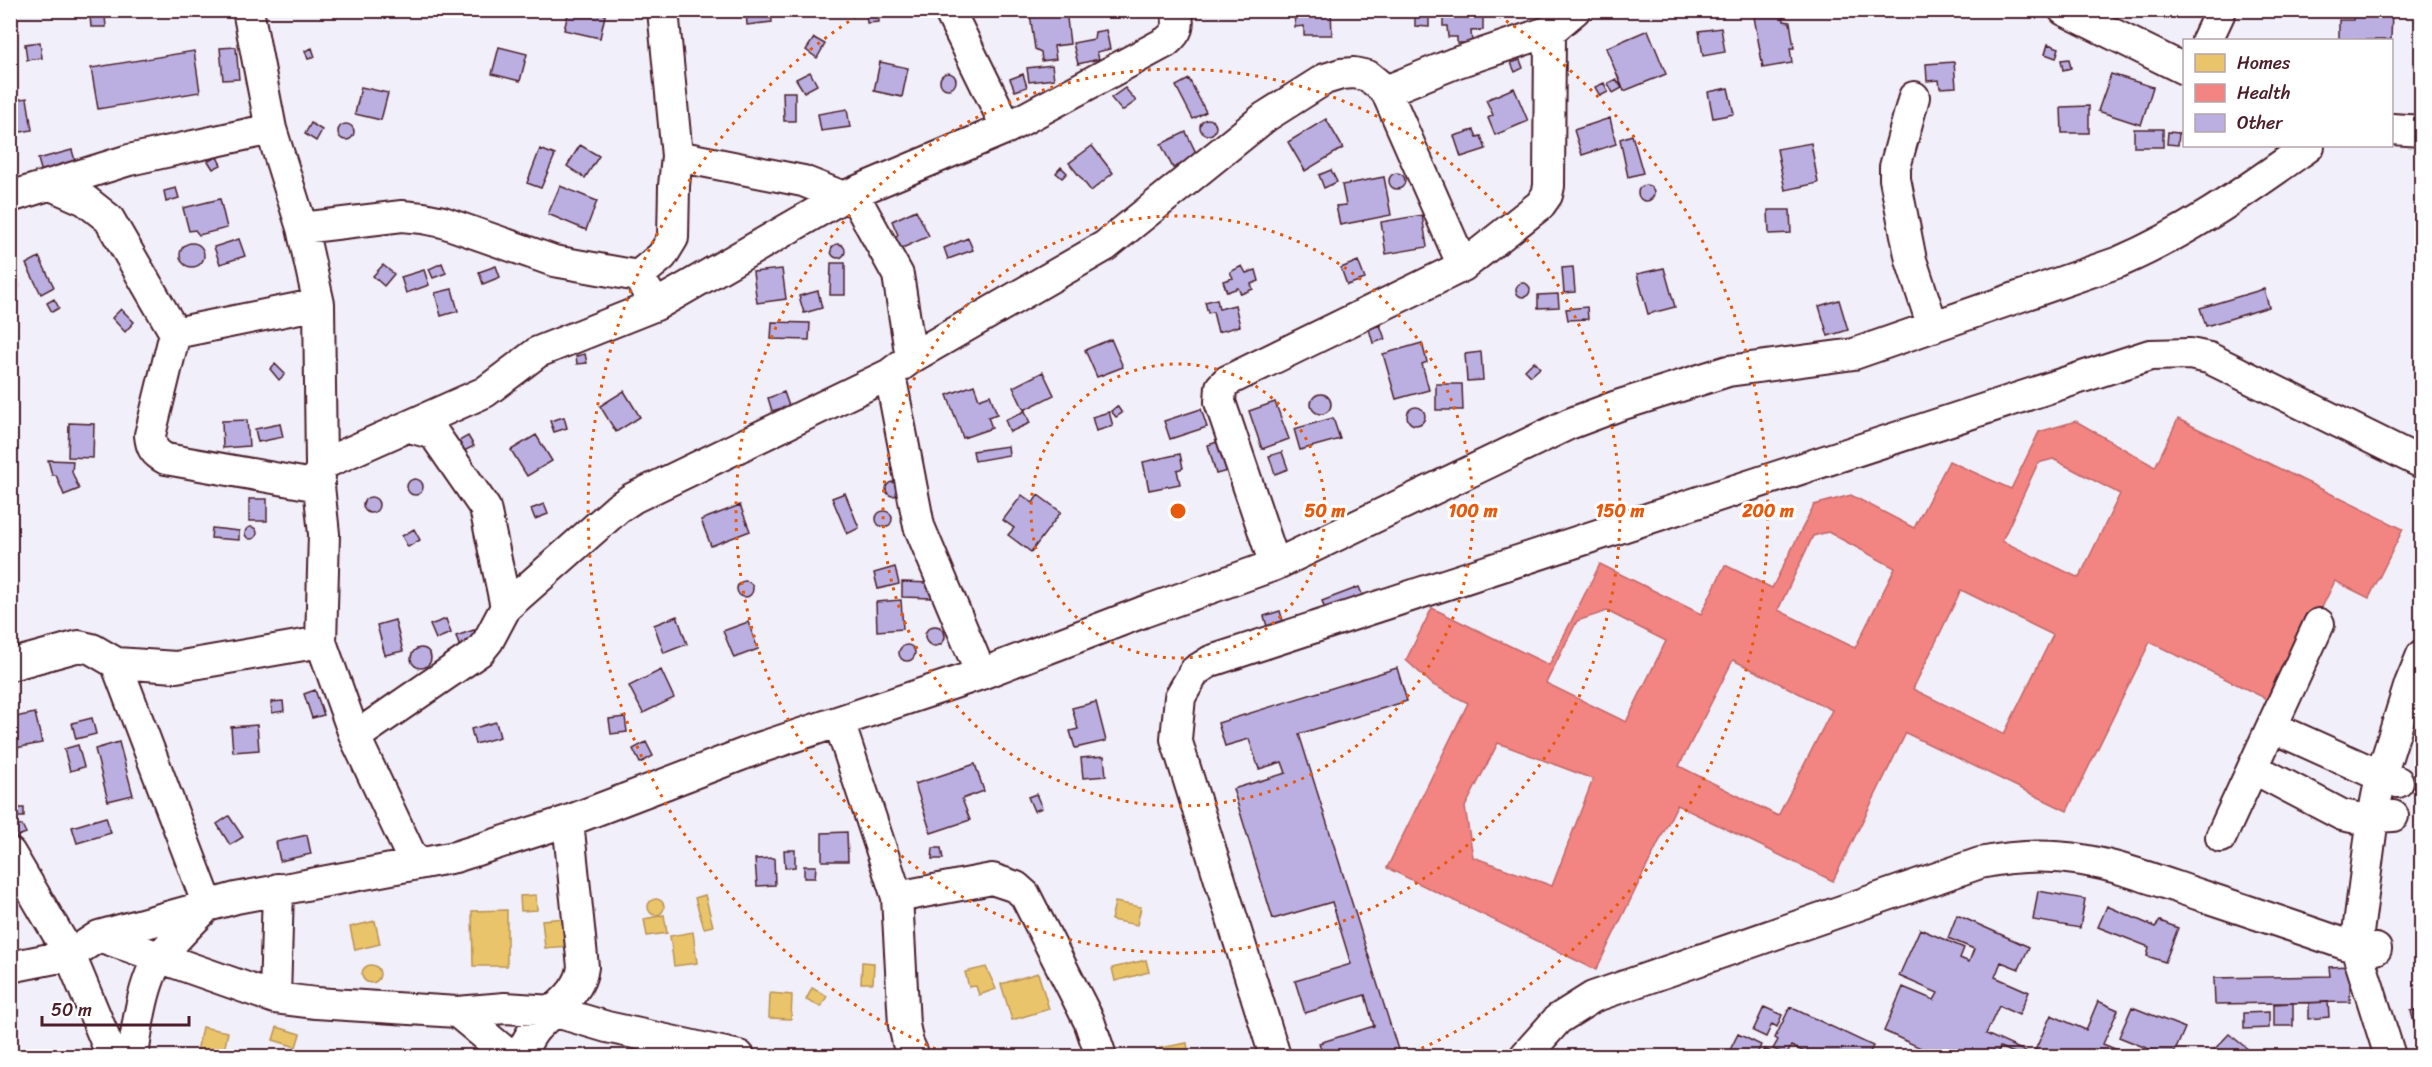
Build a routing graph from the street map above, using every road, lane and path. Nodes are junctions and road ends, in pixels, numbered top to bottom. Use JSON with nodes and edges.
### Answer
{"nodes":[{"id":1,"x":248,"y":10,"type":"edge"},
{"id":2,"x":663,"y":10,"type":"edge"},
{"id":3,"x":949,"y":10,"type":"edge"},
{"id":4,"x":1176,"y":10,"type":"edge"},
{"id":5,"x":1575,"y":10,"type":"edge"},
{"id":6,"x":2064,"y":10,"type":"edge"},
{"id":7,"x":2221,"y":10,"type":"edge"},
{"id":8,"x":1550,"y":31,"type":"junction"},
{"id":9,"x":2206,"y":39,"type":"edge"},
{"id":10,"x":2183,"y":69,"type":"edge"},
{"id":11,"x":1386,"y":91,"type":"junction"},
{"id":12,"x":1914,"y":97,"type":"dead end"},
{"id":13,"x":1007,"y":128,"type":"junction"},
{"id":14,"x":271,"y":129,"type":"junction"},
{"id":15,"x":2393,"y":129,"type":"edge"},
{"id":16,"x":2421,"y":131,"type":"edge"},
{"id":17,"x":2308,"y":147,"type":"edge"},
{"id":18,"x":677,"y":156,"type":"junction"},
{"id":19,"x":51,"y":185,"type":"junction"},
{"id":20,"x":10,"y":197,"type":"edge"},
{"id":21,"x":843,"y":197,"type":"junction"},
{"id":22,"x":302,"y":228,"type":"junction"},
{"id":23,"x":1463,"y":266,"type":"junction"},
{"id":24,"x":638,"y":276,"type":"junction"},
{"id":25,"x":319,"y":304,"type":"junction"},
{"id":26,"x":656,"y":306,"type":"junction"},
{"id":27,"x":1933,"y":327,"type":"junction"},
{"id":28,"x":175,"y":333,"type":"junction"},
{"id":29,"x":900,"y":366,"type":"junction"},
{"id":30,"x":410,"y":427,"type":"junction"},
{"id":31,"x":2421,"y":463,"type":"edge"},
{"id":32,"x":320,"y":475,"type":"junction"},
{"id":33,"x":1275,"y":565,"type":"junction"},
{"id":34,"x":506,"y":607,"type":"junction"},
{"id":35,"x":2319,"y":624,"type":"dead end"},
{"id":36,"x":321,"y":642,"type":"junction"},
{"id":37,"x":2421,"y":655,"type":"edge"},
{"id":38,"x":116,"y":663,"type":"junction"},
{"id":39,"x":10,"y":665,"type":"edge"},
{"id":40,"x":981,"y":674,"type":"junction"},
{"id":41,"x":2421,"y":710,"type":"edge"},
{"id":42,"x":839,"y":722,"type":"junction"},
{"id":43,"x":2272,"y":727,"type":"junction"},
{"id":44,"x":355,"y":737,"type":"junction"},
{"id":45,"x":2253,"y":768,"type":"junction"},
{"id":46,"x":2390,"y":779,"type":"junction"},
{"id":47,"x":2383,"y":817,"type":"junction"},
{"id":48,"x":568,"y":821,"type":"junction"},
{"id":49,"x":2221,"y":837,"type":"dead end"},
{"id":50,"x":10,"y":853,"type":"edge"},
{"id":51,"x":415,"y":864,"type":"junction"},
{"id":52,"x":279,"y":889,"type":"junction"},
{"id":53,"x":897,"y":897,"type":"junction"},
{"id":54,"x":208,"y":905,"type":"junction"},
{"id":55,"x":99,"y":936,"type":"junction"},
{"id":56,"x":70,"y":955,"type":"junction"},
{"id":57,"x":2365,"y":957,"type":"junction"},
{"id":58,"x":159,"y":958,"type":"junction"},
{"id":59,"x":10,"y":967,"type":"edge"},
{"id":60,"x":275,"y":998,"type":"junction"},
{"id":61,"x":553,"y":1011,"type":"junction"},
{"id":62,"x":457,"y":1012,"type":"junction"},
{"id":63,"x":112,"y":1056,"type":"edge"},
{"id":64,"x":133,"y":1056,"type":"edge"},
{"id":65,"x":510,"y":1056,"type":"edge"},
{"id":66,"x":520,"y":1056,"type":"edge"},
{"id":67,"x":736,"y":1056,"type":"edge"},
{"id":68,"x":914,"y":1056,"type":"edge"},
{"id":69,"x":1101,"y":1056,"type":"edge"},
{"id":70,"x":1275,"y":1056,"type":"edge"},
{"id":71,"x":1525,"y":1056,"type":"edge"},
{"id":72,"x":2390,"y":1056,"type":"edge"}],
"edges":[{"from":1,"to":14,"type":"street"},
{"from":2,"to":18,"type":"street"},
{"from":3,"to":13,"type":"street"},
{"from":4,"to":13,"type":"street"},
{"from":5,"to":8,"type":"street"},
{"from":6,"to":10,"type":"street"},
{"from":7,"to":9,"type":"street"},
{"from":8,"to":11,"type":"street"},
{"from":8,"to":23,"type":"street"},
{"from":11,"to":23,"type":"street"},
{"from":11,"to":29,"type":"street"},
{"from":12,"to":27,"type":"street"},
{"from":13,"to":21,"type":"street"},
{"from":14,"to":19,"type":"street"},
{"from":14,"to":22,"type":"street"},
{"from":15,"to":16,"type":"street"},
{"from":17,"to":27,"type":"street"},
{"from":18,"to":21,"type":"street"},
{"from":18,"to":24,"type":"street"},
{"from":19,"to":20,"type":"street"},
{"from":19,"to":28,"type":"street"},
{"from":21,"to":26,"type":"street"},
{"from":21,"to":29,"type":"street"},
{"from":22,"to":24,"type":"street"},
{"from":22,"to":25,"type":"street"},
{"from":23,"to":33,"type":"street"},
{"from":24,"to":26,"type":"street"},
{"from":25,"to":28,"type":"street"},
{"from":25,"to":32,"type":"street"},
{"from":26,"to":30,"type":"street"},
{"from":27,"to":33,"type":"street"},
{"from":28,"to":32,"type":"street"},
{"from":29,"to":34,"type":"street"},
{"from":29,"to":40,"type":"street"},
{"from":30,"to":32,"type":"street"},
{"from":30,"to":34,"type":"street"},
{"from":31,"to":70,"type":"street"},
{"from":32,"to":36,"type":"street"},
{"from":33,"to":40,"type":"street"},
{"from":34,"to":44,"type":"street"},
{"from":35,"to":43,"type":"street"},
{"from":36,"to":38,"type":"street"},
{"from":36,"to":44,"type":"street"},
{"from":37,"to":46,"type":"street"},
{"from":38,"to":39,"type":"street"},
{"from":38,"to":54,"type":"street"},
{"from":40,"to":42,"type":"street"},
{"from":41,"to":46,"type":"street"},
{"from":42,"to":48,"type":"street"},
{"from":42,"to":53,"type":"street"},
{"from":43,"to":45,"type":"street"},
{"from":43,"to":46,"type":"street"},
{"from":44,"to":51,"type":"street"},
{"from":45,"to":47,"type":"street"},
{"from":45,"to":49,"type":"street"},
{"from":46,"to":47,"type":"street"},
{"from":47,"to":57,"type":"street"},
{"from":48,"to":51,"type":"street"},
{"from":48,"to":61,"type":"street"},
{"from":50,"to":56,"type":"street"},
{"from":51,"to":52,"type":"street"},
{"from":52,"to":54,"type":"street"},
{"from":52,"to":60,"type":"street"},
{"from":53,"to":68,"type":"street"},
{"from":53,"to":69,"type":"street"},
{"from":54,"to":55,"type":"street"},
{"from":54,"to":58,"type":"street"},
{"from":55,"to":56,"type":"street"},
{"from":55,"to":58,"type":"street"},
{"from":56,"to":59,"type":"street"},
{"from":56,"to":63,"type":"street"},
{"from":57,"to":71,"type":"street"},
{"from":57,"to":72,"type":"street"},
{"from":58,"to":60,"type":"street"},
{"from":58,"to":64,"type":"street"},
{"from":60,"to":62,"type":"street"},
{"from":61,"to":62,"type":"street"},
{"from":61,"to":66,"type":"street"},
{"from":61,"to":67,"type":"street"},
{"from":62,"to":65,"type":"street"}]}
